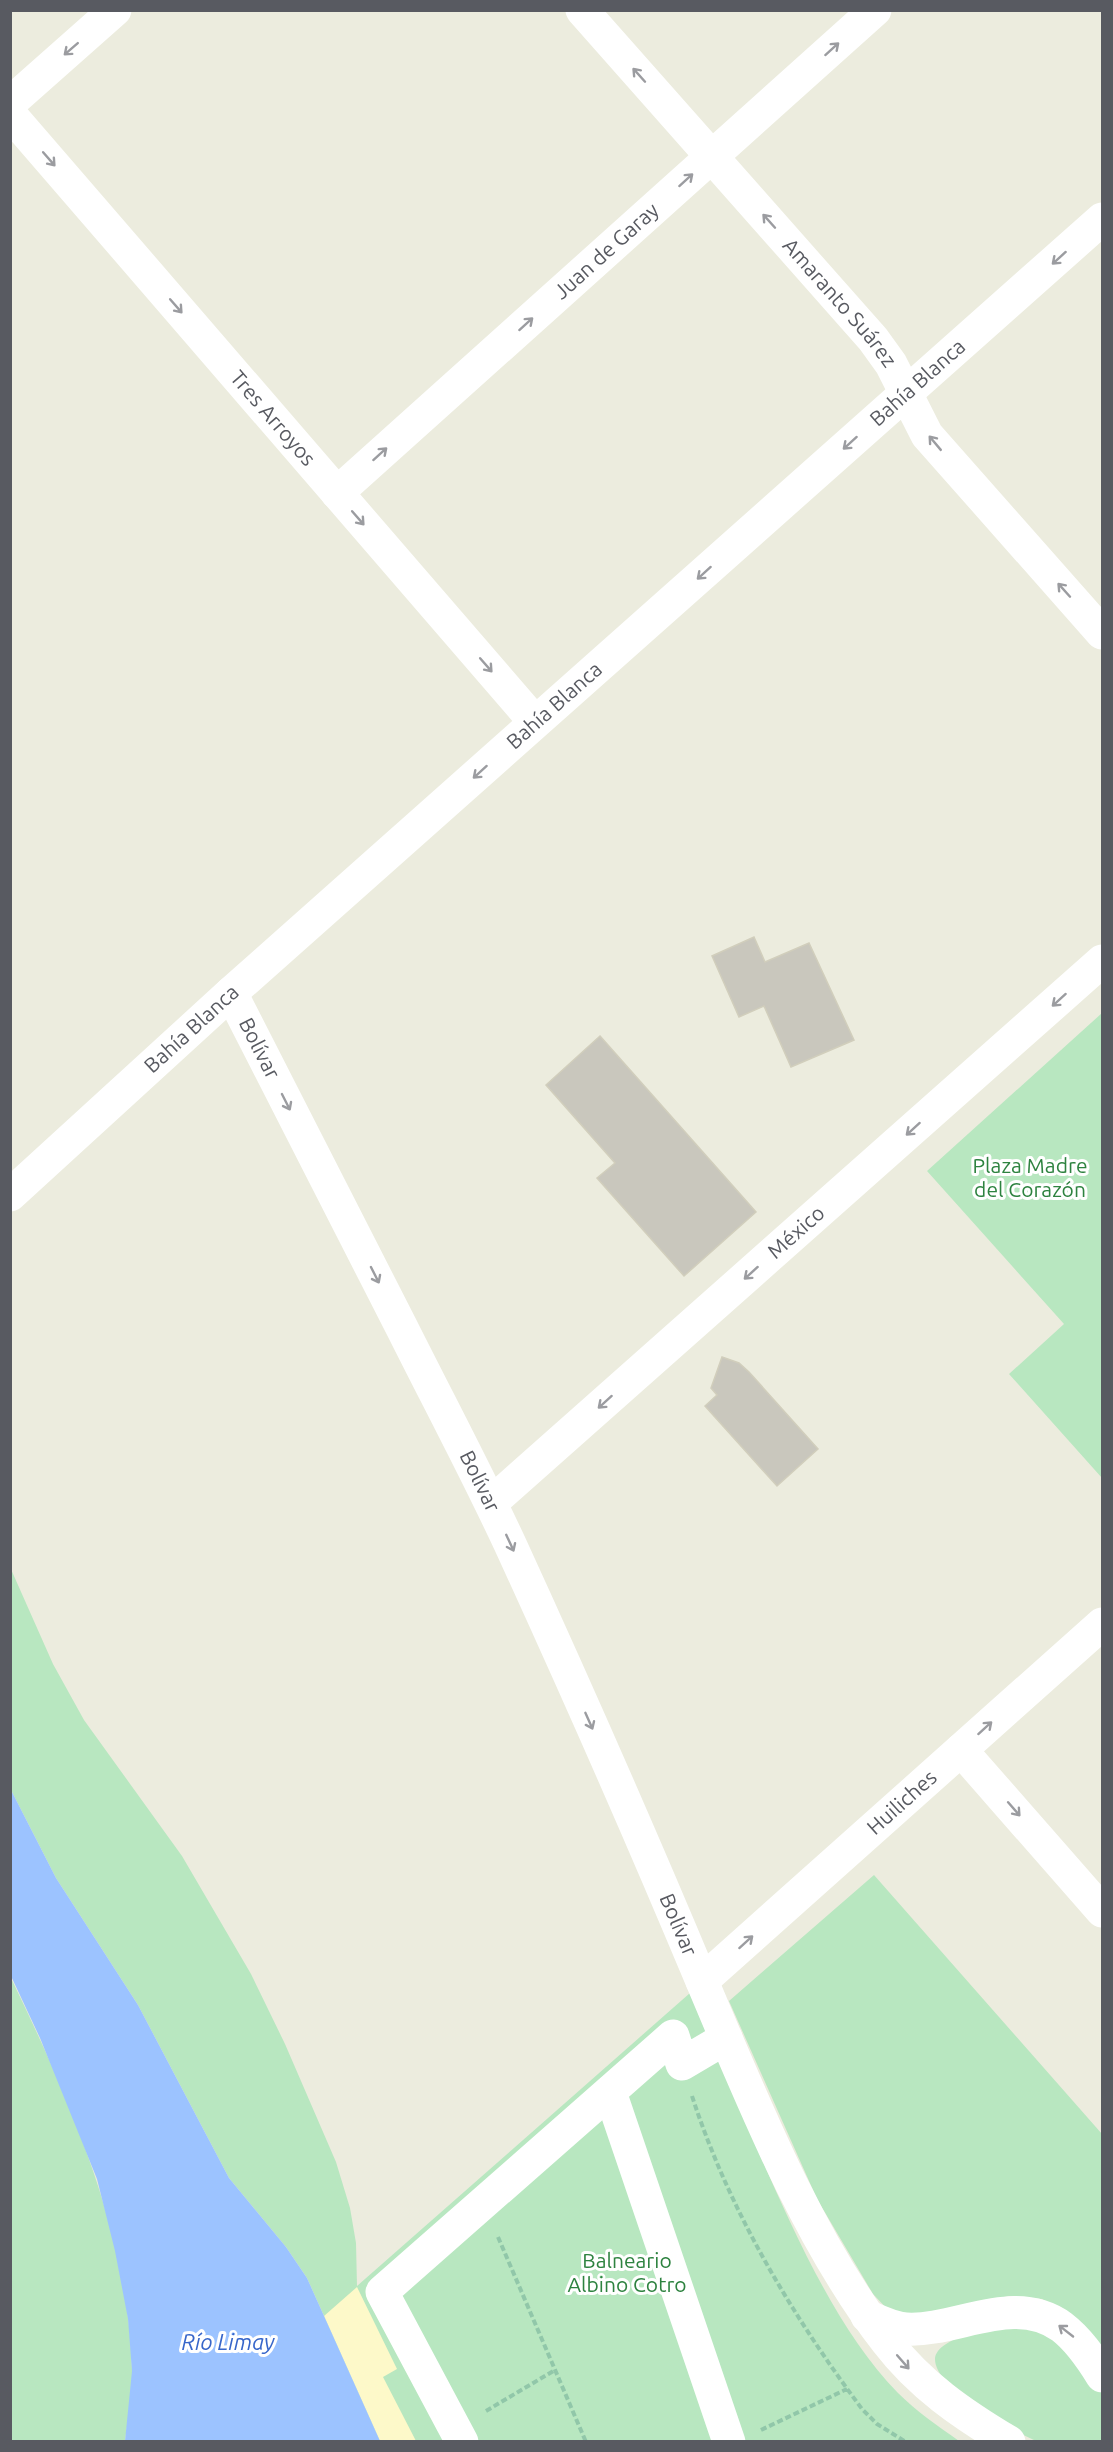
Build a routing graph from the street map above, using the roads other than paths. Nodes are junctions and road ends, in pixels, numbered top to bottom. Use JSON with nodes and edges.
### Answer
{"nodes":[{"id":1,"x":115,"y":10,"type":"edge"},
{"id":2,"x":582,"y":10,"type":"edge"},
{"id":3,"x":875,"y":10,"type":"edge"},
{"id":4,"x":10,"y":103,"type":"edge"},
{"id":5,"x":10,"y":114,"type":"edge"},
{"id":6,"x":712,"y":157,"type":"junction"},
{"id":7,"x":1102,"y":219,"type":"edge"},
{"id":8,"x":906,"y":394,"type":"junction"},
{"id":9,"x":337,"y":493,"type":"junction"},
{"id":10,"x":1102,"y":633,"type":"edge"},
{"id":11,"x":535,"y":722,"type":"junction"},
{"id":12,"x":1102,"y":961,"type":"edge"},
{"id":13,"x":231,"y":993,"type":"junction"},
{"id":14,"x":10,"y":1195,"type":"edge"},
{"id":15,"x":491,"y":1503,"type":"junction"},
{"id":16,"x":1102,"y":1624,"type":"edge"},
{"id":17,"x":961,"y":1750,"type":"junction"},
{"id":18,"x":1102,"y":1911,"type":"edge"},
{"id":19,"x":702,"y":1981,"type":"junction"},
{"id":20,"x":726,"y":2038,"type":"junction"},
{"id":21,"x":610,"y":2092,"type":"junction"},
{"id":22,"x":867,"y":2316,"type":"junction"},
{"id":23,"x":1102,"y":2376,"type":"edge"},
{"id":24,"x":459,"y":2435,"type":"edge"},
{"id":25,"x":743,"y":2437,"type":"edge"},
{"id":26,"x":1009,"y":2442,"type":"edge"}],
"edges":[{"from":1,"to":4,"type":"street","one_way":true},
{"from":6,"to":2,"type":"street","name":"Amaranto Suárez","one_way":true},
{"from":6,"to":3,"type":"street","name":"Juan de Garay","one_way":true},
{"from":5,"to":9,"type":"street","name":"Tres Arroyos","one_way":true},
{"from":8,"to":6,"type":"street","name":"Amaranto Suárez","one_way":true},
{"from":9,"to":6,"type":"street","name":"Juan de Garay","one_way":true},
{"from":7,"to":8,"type":"street","name":"Bahía Blanca","one_way":true},
{"from":10,"to":8,"type":"street","name":"Amaranto Suárez","one_way":true},
{"from":8,"to":11,"type":"street","name":"Bahía Blanca","one_way":true},
{"from":9,"to":11,"type":"street","name":"Tres Arroyos","one_way":true},
{"from":11,"to":13,"type":"street","name":"Bahía Blanca","one_way":true},
{"from":12,"to":15,"type":"street","name":"México","one_way":true},
{"from":13,"to":14,"type":"street","name":"Bahía Blanca"},
{"from":13,"to":15,"type":"street","name":"Bolívar","one_way":true},
{"from":15,"to":19,"type":"street","name":"Bolívar","one_way":true},
{"from":17,"to":16,"type":"street","name":"Huiliches","one_way":true},
{"from":17,"to":18,"type":"street","one_way":true},
{"from":19,"to":17,"type":"street","name":"Huiliches","one_way":true},
{"from":19,"to":20,"type":"street"},
{"from":20,"to":21,"type":"street"},
{"from":20,"to":22,"type":"street"},
{"from":21,"to":24,"type":"street"},
{"from":21,"to":25,"type":"street"},
{"from":23,"to":22,"type":"street","one_way":true},
{"from":22,"to":26,"type":"street","one_way":true}]}
